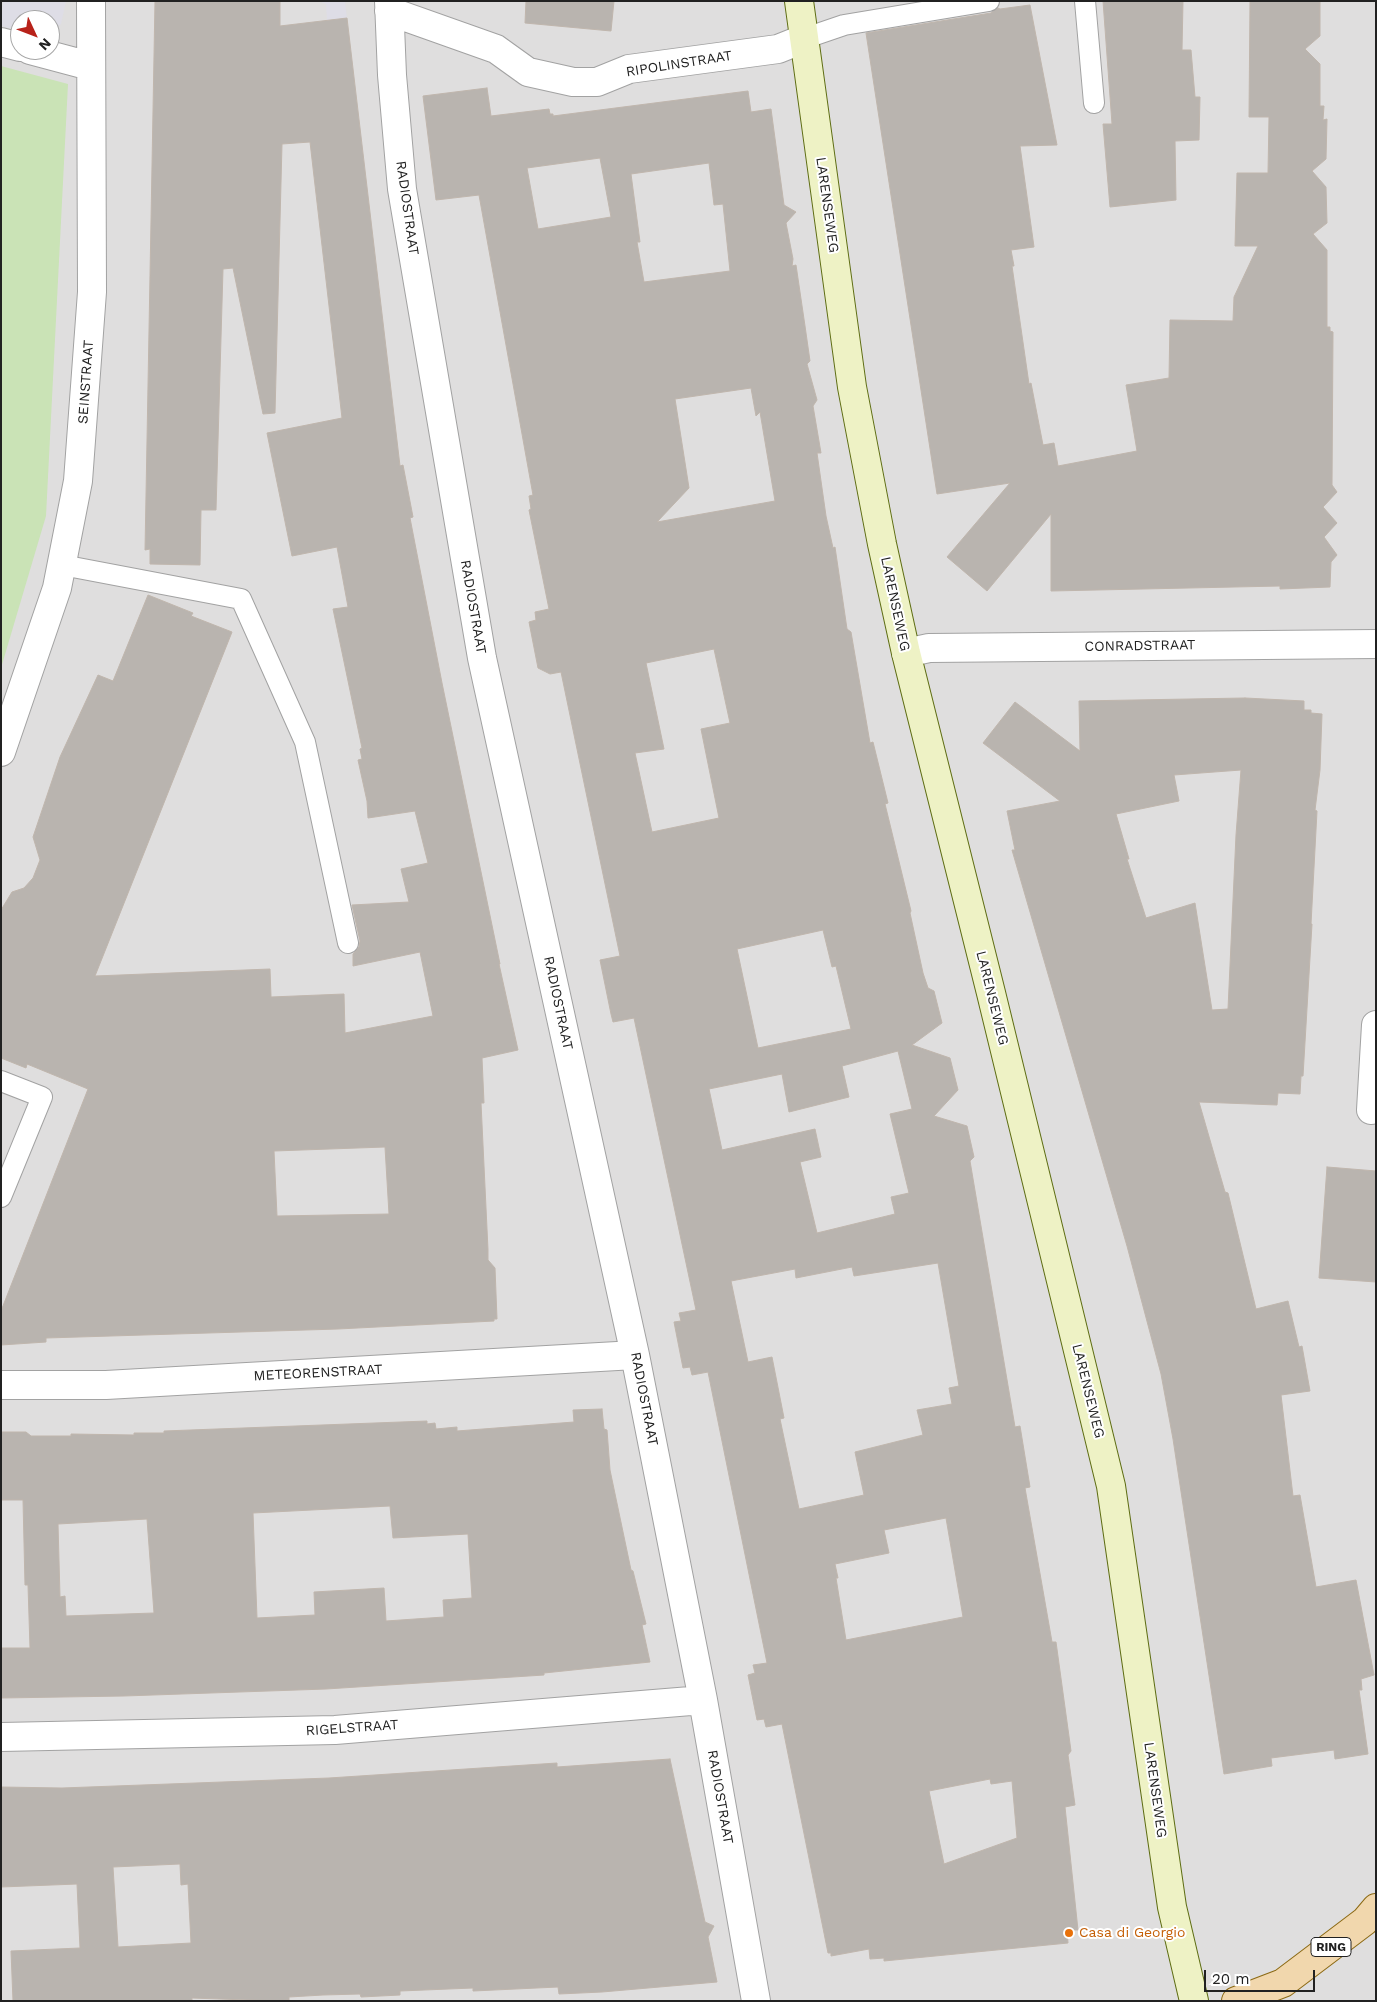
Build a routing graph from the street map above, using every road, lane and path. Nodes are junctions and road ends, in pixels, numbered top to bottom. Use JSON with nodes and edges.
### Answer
{"nodes":[{"id":1,"x":91,"y":1,"type":"edge"},
{"id":2,"x":798,"y":1,"type":"edge"},
{"id":3,"x":990,"y":1,"type":"edge"},
{"id":4,"x":1085,"y":1,"type":"edge"},
{"id":5,"x":389,"y":6,"type":"edge"},
{"id":6,"x":815,"y":36,"type":"junction"},
{"id":7,"x":60,"y":58,"type":"edge"},
{"id":8,"x":90,"y":66,"type":"junction"},
{"id":9,"x":1094,"y":103,"type":"dead end"},
{"id":10,"x":62,"y":565,"type":"junction"},
{"id":11,"x":1376,"y":644,"type":"edge"},
{"id":12,"x":906,"y":653,"type":"junction"},
{"id":13,"x":1,"y":752,"type":"edge"},
{"id":14,"x":348,"y":943,"type":"dead end"},
{"id":15,"x":1376,"y":1025,"type":"edge"},
{"id":16,"x":1,"y":1081,"type":"edge"},
{"id":17,"x":1371,"y":1110,"type":"dead end"},
{"id":18,"x":1,"y":1197,"type":"edge"},
{"id":19,"x":635,"y":1354,"type":"junction"},
{"id":20,"x":1,"y":1385,"type":"edge"},
{"id":21,"x":703,"y":1700,"type":"junction"},
{"id":22,"x":1,"y":1736,"type":"edge"},
{"id":23,"x":1376,"y":1908,"type":"edge"},
{"id":24,"x":756,"y":2001,"type":"edge"},
{"id":25,"x":1194,"y":2001,"type":"edge"},
{"id":26,"x":1236,"y":2001,"type":"edge"}],
"edges":[{"from":1,"to":8,"type":"street","name":"SEINSTRAAT"},
{"from":2,"to":6,"type":"street","name":"LARENSEWEG"},
{"from":3,"to":6,"type":"lane"},
{"from":4,"to":9,"type":"lane"},
{"from":5,"to":6,"type":"street","name":"RIPOLINSTRAAT"},
{"from":5,"to":19,"type":"street","name":"RADIOSTRAAT"},
{"from":6,"to":12,"type":"street","name":"LARENSEWEG"},
{"from":7,"to":8,"type":"street"},
{"from":8,"to":10,"type":"street","name":"SEINSTRAAT"},
{"from":10,"to":13,"type":"street","name":"SEINSTRAAT"},
{"from":10,"to":14,"type":"lane"},
{"from":11,"to":12,"type":"street","name":"CONRADSTRAAT"},
{"from":12,"to":25,"type":"street","name":"LARENSEWEG"},
{"from":15,"to":17,"type":"street"},
{"from":16,"to":18,"type":"lane"},
{"from":19,"to":20,"type":"street","name":"METEORENSTRAAT"},
{"from":19,"to":21,"type":"street","name":"RADIOSTRAAT"},
{"from":21,"to":22,"type":"street","name":"RIGELSTRAAT"},
{"from":21,"to":24,"type":"street","name":"RADIOSTRAAT"},
{"from":23,"to":26,"type":"main road","number":"RING"}]}
